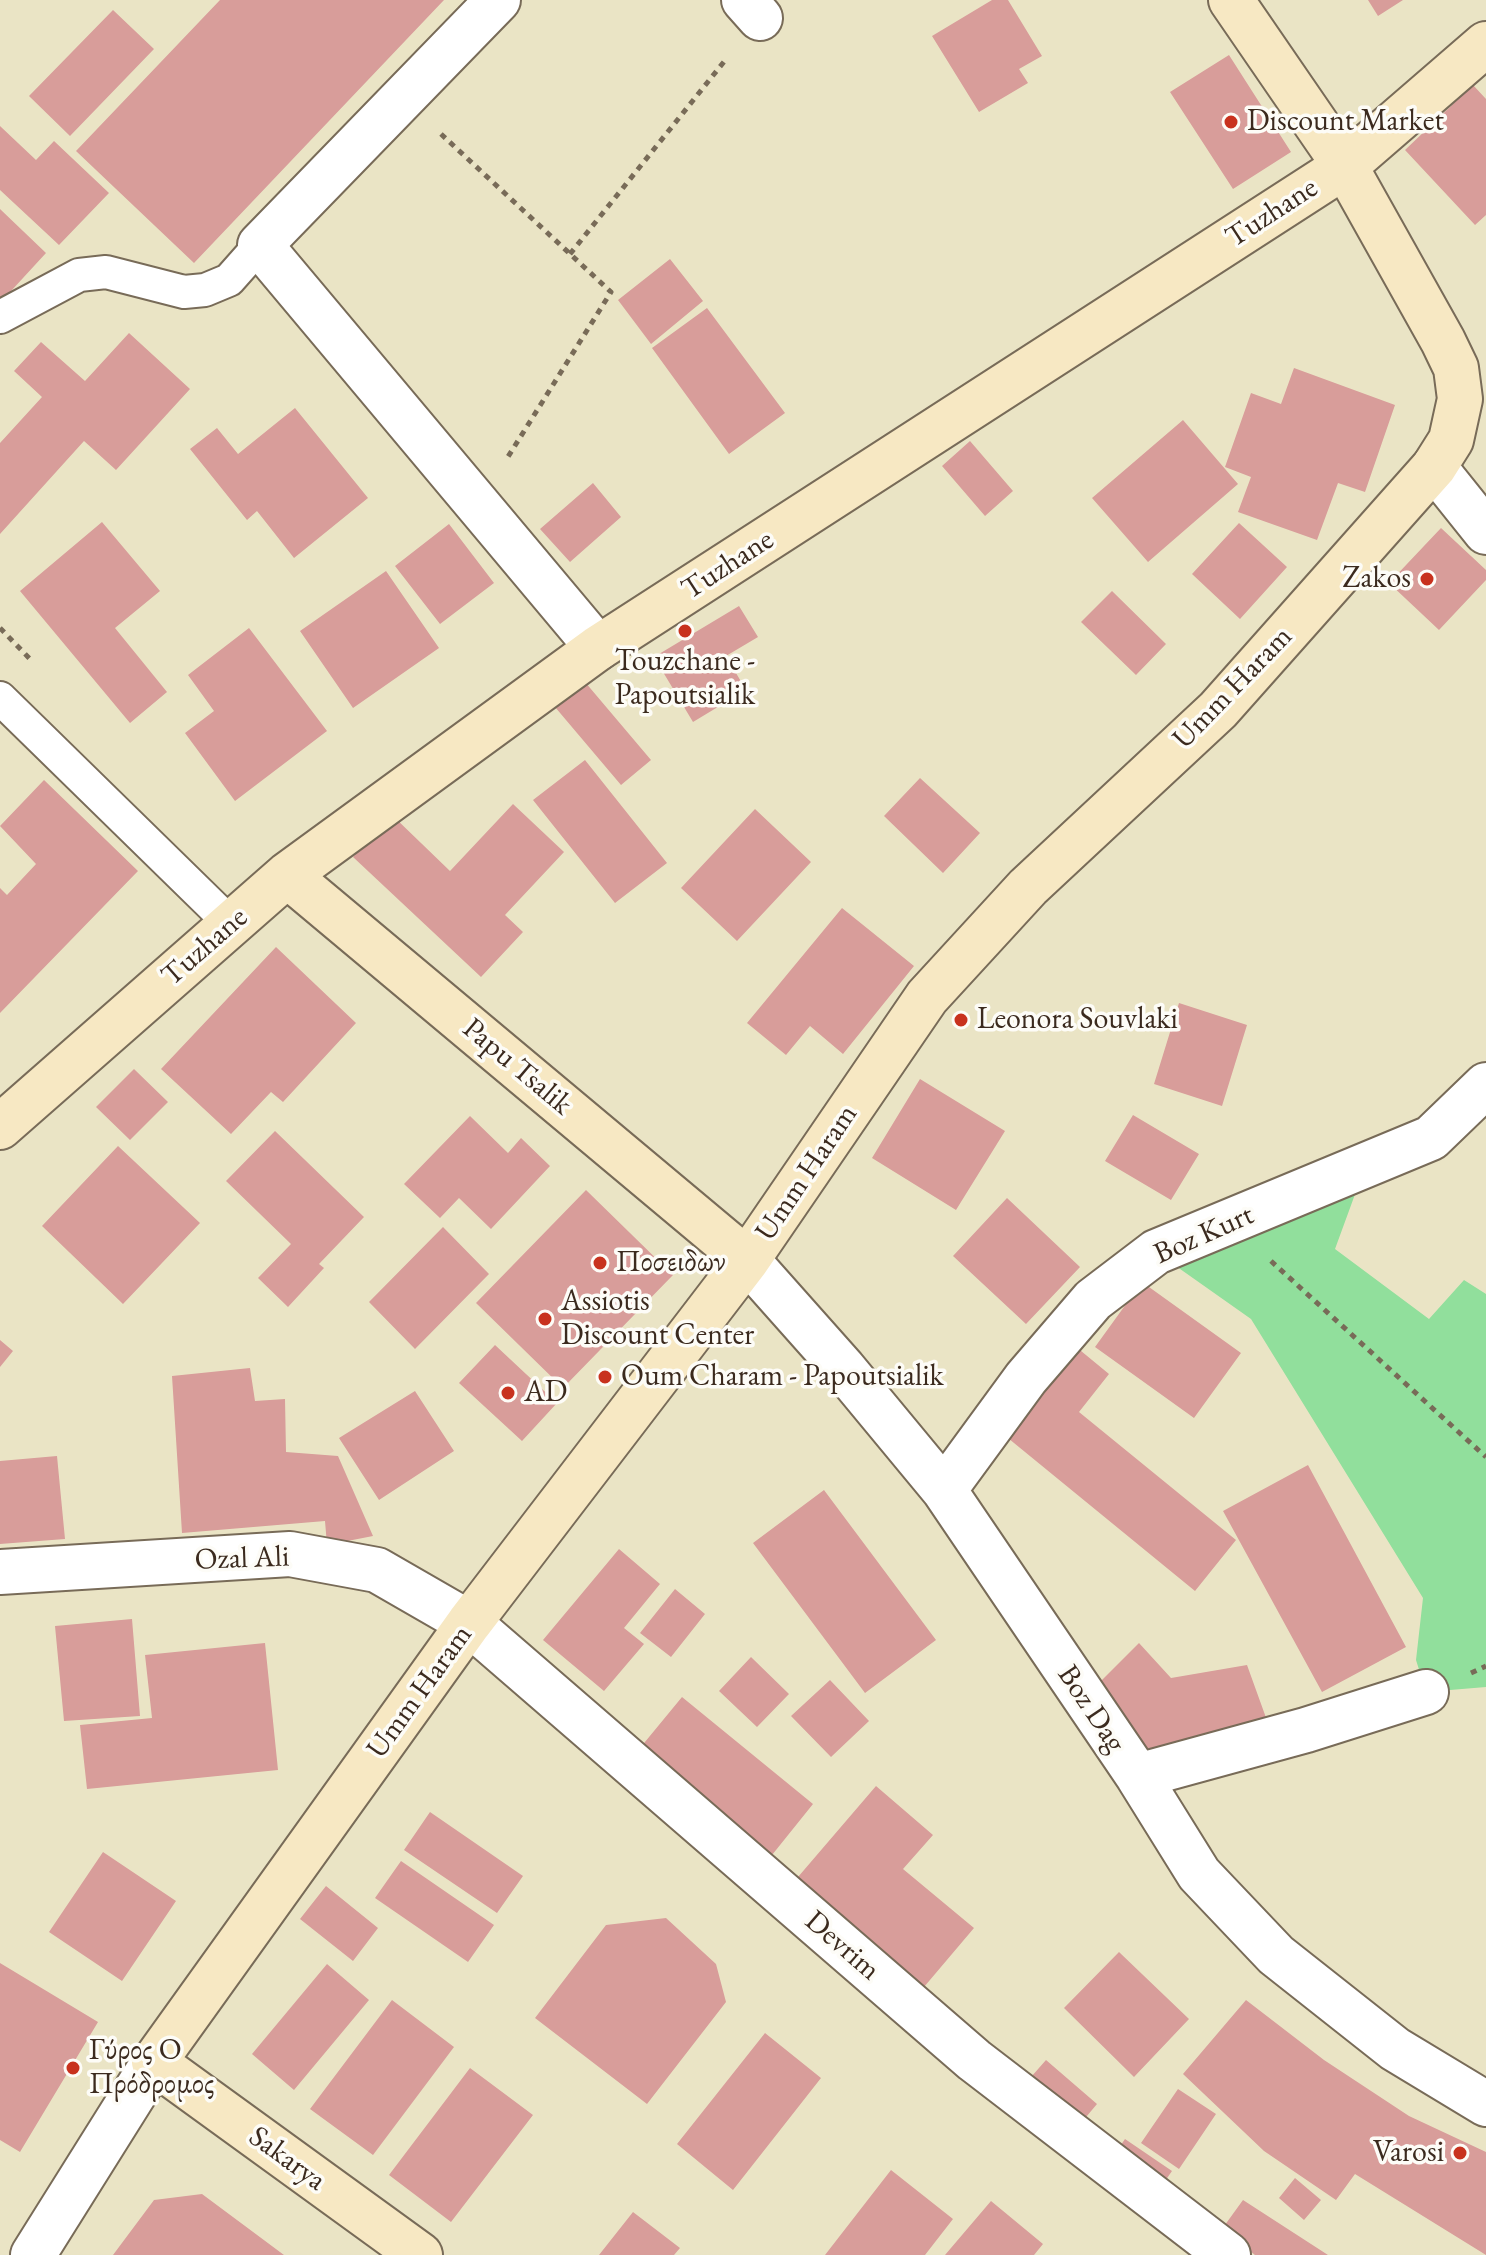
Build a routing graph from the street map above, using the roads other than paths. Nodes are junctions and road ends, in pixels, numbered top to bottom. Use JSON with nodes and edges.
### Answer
{"nodes":[{"id":1,"x":498,"y":0,"type":"edge"},
{"id":2,"x":1231,"y":0,"type":"edge"},
{"id":3,"x":1486,"y":44,"type":"edge"},
{"id":4,"x":1345,"y":166,"type":"junction"},
{"id":5,"x":260,"y":245,"type":"junction"},
{"id":6,"x":0,"y":317,"type":"edge"},
{"id":7,"x":1471,"y":371,"type":"edge"},
{"id":8,"x":1434,"y":467,"type":"junction"},
{"id":9,"x":1486,"y":532,"type":"edge"},
{"id":10,"x":598,"y":648,"type":"junction"},
{"id":11,"x":0,"y":698,"type":"edge"},
{"id":12,"x":287,"y":875,"type":"junction"},
{"id":13,"x":231,"y":924,"type":"junction"},
{"id":14,"x":1486,"y":1085,"type":"edge"},
{"id":15,"x":0,"y":1127,"type":"edge"},
{"id":16,"x":747,"y":1260,"type":"junction"},
{"id":17,"x":944,"y":1490,"type":"junction"},
{"id":18,"x":0,"y":1572,"type":"edge"},
{"id":19,"x":469,"y":1623,"type":"junction"},
{"id":20,"x":1426,"y":1692,"type":"dead end"},
{"id":21,"x":1138,"y":1776,"type":"junction"},
{"id":22,"x":154,"y":2062,"type":"junction"},
{"id":23,"x":1486,"y":2104,"type":"edge"},
{"id":24,"x":33,"y":2255,"type":"edge"},
{"id":25,"x":420,"y":2255,"type":"edge"},
{"id":26,"x":1228,"y":2255,"type":"edge"}],
"edges":[{"from":1,"to":5,"type":"street"},
{"from":2,"to":4,"type":"street","name":"Umm Haram"},
{"from":3,"to":4,"type":"street","name":"Tuzhane"},
{"from":4,"to":7,"type":"street","name":"Umm Haram"},
{"from":4,"to":10,"type":"street","name":"Tuzhane"},
{"from":5,"to":6,"type":"lane"},
{"from":5,"to":10,"type":"street"},
{"from":7,"to":8,"type":"street","name":"Umm Haram"},
{"from":8,"to":9,"type":"street"},
{"from":8,"to":16,"type":"street","name":"Umm Haram"},
{"from":10,"to":12,"type":"street","name":"Tuzhane"},
{"from":11,"to":13,"type":"lane"},
{"from":12,"to":13,"type":"street","name":"Tuzhane"},
{"from":12,"to":16,"type":"street","name":"Papu Tsalik"},
{"from":13,"to":15,"type":"street","name":"Tuzhane"},
{"from":14,"to":17,"type":"street","name":"Boz Kurt"},
{"from":16,"to":17,"type":"street","name":"Boz Dag"},
{"from":16,"to":19,"type":"street","name":"Umm Haram"},
{"from":17,"to":21,"type":"street","name":"Boz Dag"},
{"from":18,"to":19,"type":"street","name":"Ozal Ali"},
{"from":19,"to":22,"type":"street","name":"Umm Haram"},
{"from":19,"to":26,"type":"street","name":"Devrim"},
{"from":20,"to":21,"type":"street"},
{"from":21,"to":23,"type":"street","name":"Boz Dag"},
{"from":22,"to":24,"type":"street","name":"Umm Haram"},
{"from":22,"to":25,"type":"street","name":"Sakarya"}]}
